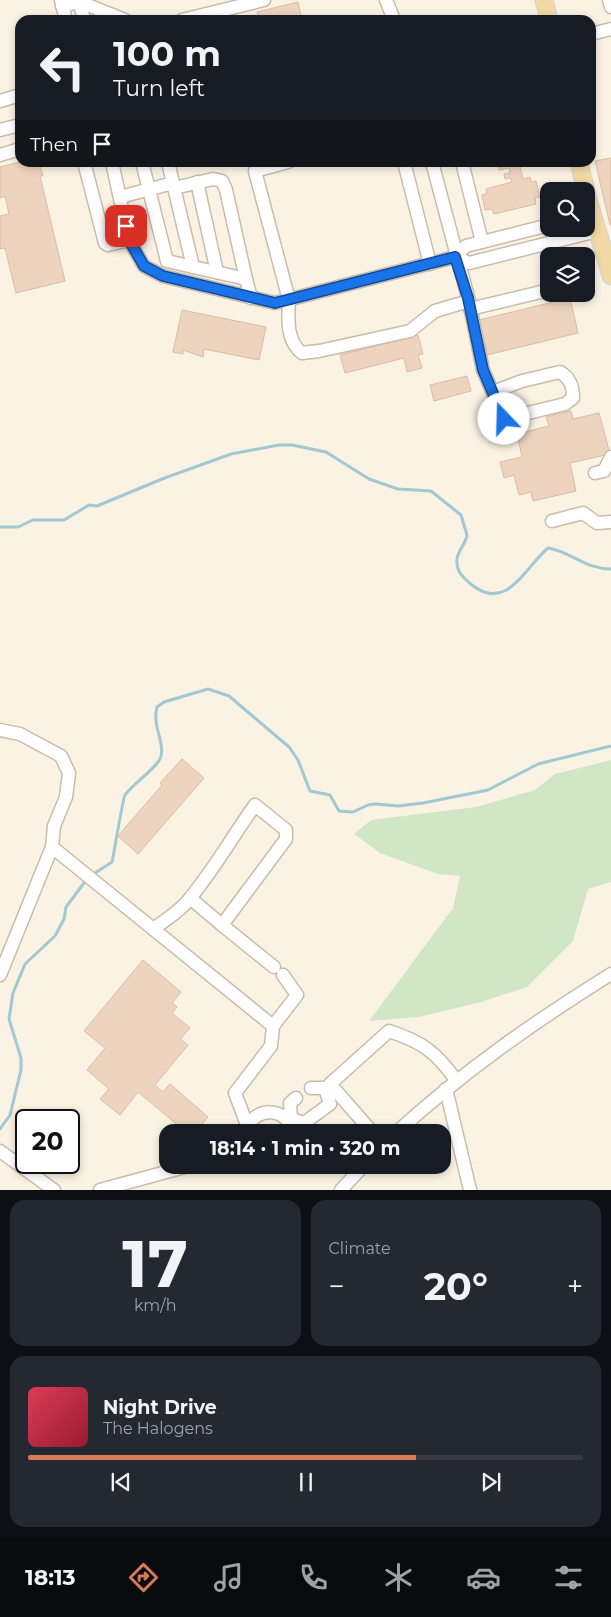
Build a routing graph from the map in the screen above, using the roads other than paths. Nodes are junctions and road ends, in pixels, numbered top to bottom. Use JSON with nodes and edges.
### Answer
{"nodes":[{"id":1,"x":264,"y":0,"type":"edge"},
{"id":2,"x":386,"y":0,"type":"edge"},
{"id":3,"x":544,"y":0,"type":"edge"},
{"id":4,"x":609,"y":0,"type":"edge"},
{"id":5,"x":80,"y":1,"type":"edge"},
{"id":6,"x":61,"y":3,"type":"edge"},
{"id":7,"x":611,"y":7,"type":"edge"},
{"id":8,"x":65,"y":15,"type":"edge"},
{"id":9,"x":83,"y":15,"type":"edge"},
{"id":10,"x":114,"y":15,"type":"edge"},
{"id":11,"x":202,"y":15,"type":"edge"},
{"id":12,"x":392,"y":15,"type":"edge"},
{"id":13,"x":548,"y":15,"type":"edge"},
{"id":14,"x":611,"y":29,"type":"edge"},
{"id":15,"x":596,"y":33,"type":"edge"},
{"id":16,"x":15,"y":97,"type":"edge"},
{"id":17,"x":0,"y":101,"type":"edge"},
{"id":18,"x":15,"y":126,"type":"edge"},
{"id":19,"x":0,"y":130,"type":"edge"},
{"id":20,"x":15,"y":150,"type":"edge"},
{"id":21,"x":0,"y":155,"type":"edge"},
{"id":22,"x":85,"y":167,"type":"edge"},
{"id":23,"x":113,"y":167,"type":"edge"},
{"id":24,"x":143,"y":167,"type":"edge"},
{"id":25,"x":169,"y":167,"type":"edge"},
{"id":26,"x":270,"y":167,"type":"edge"},
{"id":27,"x":405,"y":167,"type":"edge"},
{"id":28,"x":433,"y":167,"type":"edge"},
{"id":29,"x":463,"y":167,"type":"edge"},
{"id":30,"x":580,"y":167,"type":"edge"},
{"id":31,"x":197,"y":182,"type":"junction"},
{"id":32,"x":584,"y":182,"type":"edge"},
{"id":33,"x":174,"y":186,"type":"junction"},
{"id":34,"x":150,"y":190,"type":"junction"},
{"id":35,"x":120,"y":197,"type":"junction"},
{"id":36,"x":540,"y":227,"type":"edge"},
{"id":37,"x":595,"y":227,"type":"edge"},
{"id":38,"x":597,"y":231,"type":"junction"},
{"id":39,"x":129,"y":240,"type":"junction"},
{"id":40,"x":482,"y":242,"type":"junction"},
{"id":41,"x":455,"y":257,"type":"junction"},
{"id":42,"x":430,"y":264,"type":"junction"},
{"id":43,"x":193,"y":267,"type":"junction"},
{"id":44,"x":217,"y":272,"type":"junction"},
{"id":45,"x":611,"y":276,"type":"edge"},
{"id":46,"x":246,"y":279,"type":"junction"},
{"id":47,"x":540,"y":292,"type":"edge"},
{"id":48,"x":251,"y":298,"type":"junction"},
{"id":49,"x":289,"y":300,"type":"junction"},
{"id":50,"x":469,"y":305,"type":"junction"},
{"id":51,"x":493,"y":392,"type":"junction"},
{"id":52,"x":611,"y":457,"type":"edge"},
{"id":53,"x":595,"y":473,"type":"dead end"},
{"id":54,"x":552,"y":521,"type":"dead end"},
{"id":55,"x":611,"y":522,"type":"edge"},
{"id":56,"x":0,"y":730,"type":"edge"},
{"id":57,"x":52,"y":847,"type":"junction"},
{"id":58,"x":190,"y":898,"type":"junction"},
{"id":59,"x":222,"y":925,"type":"junction"},
{"id":60,"x":153,"y":929,"type":"junction"},
{"id":61,"x":611,"y":974,"type":"edge"},
{"id":62,"x":0,"y":975,"type":"edge"},
{"id":63,"x":273,"y":1026,"type":"junction"},
{"id":64,"x":456,"y":1080,"type":"junction"},
{"id":65,"x":328,"y":1086,"type":"junction"},
{"id":66,"x":311,"y":1088,"type":"dead end"},
{"id":67,"x":446,"y":1089,"type":"junction"},
{"id":68,"x":296,"y":1098,"type":"dead end"},
{"id":69,"x":244,"y":1124,"type":"edge"},
{"id":70,"x":250,"y":1124,"type":"edge"},
{"id":71,"x":291,"y":1124,"type":"edge"},
{"id":72,"x":364,"y":1124,"type":"edge"},
{"id":73,"x":406,"y":1124,"type":"edge"},
{"id":74,"x":0,"y":1151,"type":"edge"},
{"id":75,"x":159,"y":1174,"type":"edge"},
{"id":76,"x":356,"y":1174,"type":"edge"},
{"id":77,"x":54,"y":1190,"type":"edge"},
{"id":78,"x":100,"y":1190,"type":"edge"},
{"id":79,"x":341,"y":1190,"type":"edge"},
{"id":80,"x":470,"y":1190,"type":"edge"}],
"edges":[{"from":1,"to":11,"type":"street"},
{"from":2,"to":12,"type":"street"},
{"from":3,"to":13,"type":"main road"},
{"from":4,"to":7,"type":"street"},
{"from":5,"to":6,"type":"street"},
{"from":5,"to":9,"type":"street"},
{"from":5,"to":10,"type":"street"},
{"from":6,"to":8,"type":"street"},
{"from":14,"to":15,"type":"street"},
{"from":16,"to":17,"type":"street"},
{"from":18,"to":19,"type":"street"},
{"from":20,"to":21,"type":"street"},
{"from":22,"to":39,"type":"street"},
{"from":23,"to":35,"type":"street"},
{"from":24,"to":34,"type":"street"},
{"from":25,"to":33,"type":"street"},
{"from":26,"to":49,"type":"street"},
{"from":27,"to":42,"type":"street"},
{"from":28,"to":41,"type":"street"},
{"from":29,"to":40,"type":"street"},
{"from":30,"to":32,"type":"main road"},
{"from":31,"to":33,"type":"street"},
{"from":31,"to":44,"type":"street"},
{"from":31,"to":46,"type":"street"},
{"from":33,"to":34,"type":"street"},
{"from":33,"to":43,"type":"street"},
{"from":34,"to":35,"type":"street"},
{"from":34,"to":43,"type":"street"},
{"from":35,"to":39,"type":"street"},
{"from":36,"to":40,"type":"street"},
{"from":37,"to":38,"type":"main road"},
{"from":38,"to":41,"type":"street"},
{"from":38,"to":45,"type":"main road"},
{"from":39,"to":48,"type":"street"},
{"from":40,"to":41,"type":"street"},
{"from":41,"to":42,"type":"street"},
{"from":41,"to":50,"type":"street"},
{"from":42,"to":49,"type":"street"},
{"from":43,"to":44,"type":"street"},
{"from":44,"to":46,"type":"street"},
{"from":46,"to":48,"type":"street"},
{"from":47,"to":50,"type":"street"},
{"from":48,"to":49,"type":"street"},
{"from":49,"to":50,"type":"street"},
{"from":50,"to":51,"type":"street"},
{"from":51,"to":51,"type":"street"},
{"from":52,"to":53,"type":"street"},
{"from":54,"to":55,"type":"street"},
{"from":56,"to":57,"type":"street"},
{"from":57,"to":60,"type":"street"},
{"from":57,"to":62,"type":"street"},
{"from":58,"to":59,"type":"street"},
{"from":58,"to":59,"type":"street"},
{"from":58,"to":60,"type":"street"},
{"from":59,"to":63,"type":"street"},
{"from":60,"to":63,"type":"street"},
{"from":61,"to":64,"type":"street"},
{"from":63,"to":69,"type":"street"},
{"from":64,"to":65,"type":"street"},
{"from":64,"to":67,"type":"street"},
{"from":65,"to":66,"type":"street"},
{"from":65,"to":71,"type":"street"},
{"from":65,"to":72,"type":"street"},
{"from":67,"to":73,"type":"street"},
{"from":67,"to":80,"type":"street"},
{"from":68,"to":71,"type":"street"},
{"from":70,"to":71,"type":"street"},
{"from":74,"to":77,"type":"street"},
{"from":75,"to":78,"type":"street"},
{"from":76,"to":79,"type":"street"}]}
